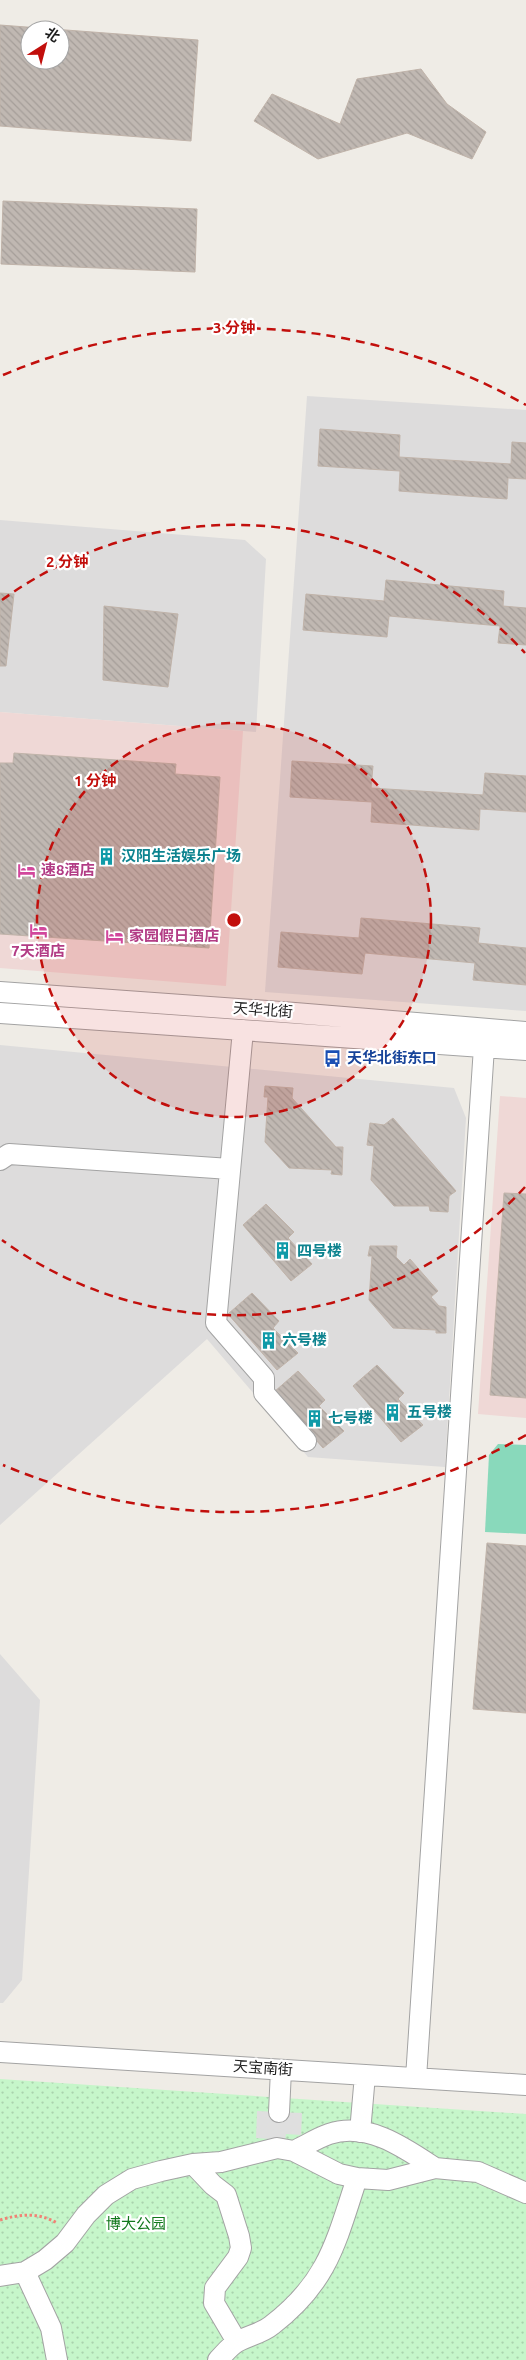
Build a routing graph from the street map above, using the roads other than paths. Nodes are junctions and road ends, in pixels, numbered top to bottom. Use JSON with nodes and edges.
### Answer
{"nodes":[{"id":1,"x":0,"y":992,"type":"edge"},
{"id":2,"x":0,"y":1013,"type":"edge"},
{"id":3,"x":243,"y":1030,"type":"junction"},
{"id":4,"x":526,"y":1032,"type":"edge"},
{"id":5,"x":484,"y":1047,"type":"junction"},
{"id":6,"x":526,"y":1050,"type":"edge"},
{"id":7,"x":0,"y":1160,"type":"edge"},
{"id":8,"x":230,"y":1169,"type":"junction"},
{"id":9,"x":306,"y":1441,"type":"dead end"},
{"id":10,"x":0,"y":2052,"type":"edge"},
{"id":11,"x":282,"y":2070,"type":"junction"},
{"id":12,"x":365,"y":2075,"type":"junction"},
{"id":13,"x":416,"y":2078,"type":"junction"},
{"id":14,"x":526,"y":2085,"type":"edge"},
{"id":15,"x":279,"y":2112,"type":"dead end"},
{"id":16,"x":360,"y":2132,"type":"junction"},
{"id":17,"x":283,"y":2146,"type":"junction"},
{"id":18,"x":194,"y":2164,"type":"junction"},
{"id":19,"x":435,"y":2168,"type":"junction"},
{"id":20,"x":357,"y":2178,"type":"junction"},
{"id":21,"x":526,"y":2193,"type":"edge"},
{"id":22,"x":25,"y":2272,"type":"junction"},
{"id":23,"x":0,"y":2276,"type":"edge"},
{"id":24,"x":237,"y":2342,"type":"junction"},
{"id":25,"x":57,"y":2360,"type":"edge"},
{"id":26,"x":218,"y":2360,"type":"edge"}],
"edges":[{"from":1,"to":4,"type":"street","name":"天华北街"},
{"from":2,"to":3,"type":"street","name":"天华北街"},
{"from":3,"to":5,"type":"street","name":"天华北街"},
{"from":3,"to":8,"type":"street"},
{"from":5,"to":6,"type":"street","name":"天华北街"},
{"from":5,"to":13,"type":"street"},
{"from":7,"to":8,"type":"street"},
{"from":8,"to":9,"type":"street"},
{"from":10,"to":11,"type":"street","name":"天宝南街"},
{"from":11,"to":12,"type":"street","name":"天宝南街"},
{"from":11,"to":15,"type":"street"},
{"from":12,"to":13,"type":"street","name":"天宝南街"},
{"from":12,"to":16,"type":"street"},
{"from":13,"to":14,"type":"street","name":"天宝南街"},
{"from":16,"to":17,"type":"street"},
{"from":16,"to":19,"type":"street"},
{"from":17,"to":18,"type":"street"},
{"from":17,"to":20,"type":"street"},
{"from":18,"to":22,"type":"street"},
{"from":18,"to":24,"type":"street"},
{"from":19,"to":20,"type":"street"},
{"from":19,"to":21,"type":"street"},
{"from":20,"to":24,"type":"street"},
{"from":22,"to":23,"type":"street"},
{"from":22,"to":25,"type":"street"},
{"from":24,"to":26,"type":"street"}]}
